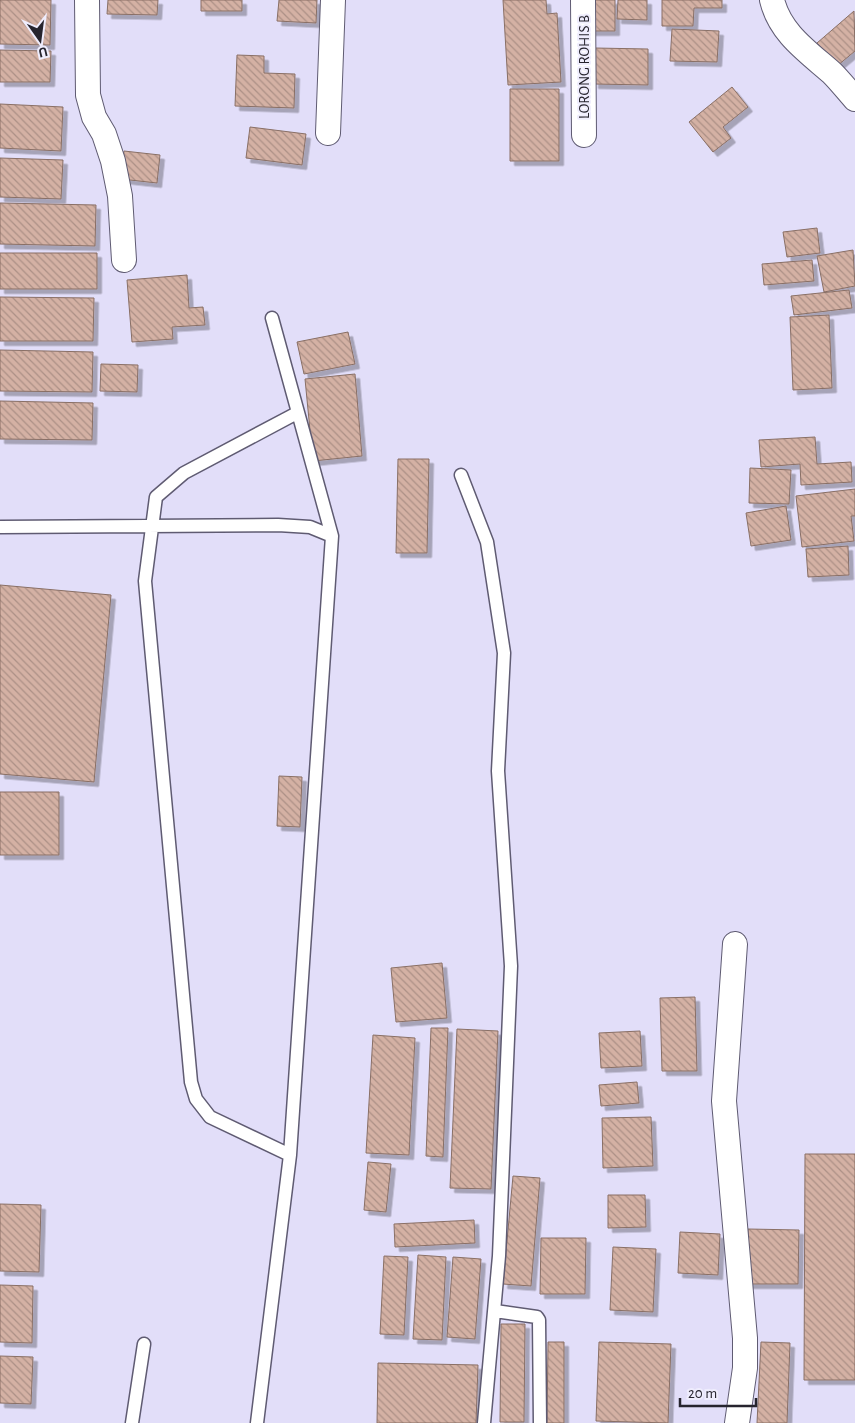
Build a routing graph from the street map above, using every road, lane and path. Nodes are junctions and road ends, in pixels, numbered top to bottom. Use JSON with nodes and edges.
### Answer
{"nodes":[{"id":1,"x":87,"y":0,"type":"edge"},
{"id":2,"x":333,"y":0,"type":"edge"},
{"id":3,"x":583,"y":0,"type":"edge"},
{"id":4,"x":772,"y":0,"type":"edge"},
{"id":5,"x":855,"y":99,"type":"edge"},
{"id":6,"x":328,"y":133,"type":"dead end"},
{"id":7,"x":584,"y":135,"type":"dead end"},
{"id":8,"x":124,"y":260,"type":"dead end"},
{"id":9,"x":272,"y":318,"type":"dead end"},
{"id":10,"x":297,"y":413,"type":"junction"},
{"id":11,"x":461,"y":474,"type":"dead end"},
{"id":12,"x":151,"y":526,"type":"junction"},
{"id":13,"x":0,"y":527,"type":"edge"},
{"id":14,"x":332,"y":536,"type":"junction"},
{"id":15,"x":735,"y":944,"type":"dead end"},
{"id":16,"x":290,"y":1155,"type":"junction"},
{"id":17,"x":495,"y":1311,"type":"junction"},
{"id":18,"x":144,"y":1344,"type":"dead end"},
{"id":19,"x":132,"y":1423,"type":"edge"},
{"id":20,"x":257,"y":1423,"type":"edge"},
{"id":21,"x":484,"y":1423,"type":"edge"},
{"id":22,"x":540,"y":1423,"type":"edge"},
{"id":23,"x":737,"y":1423,"type":"edge"}],
"edges":[{"from":1,"to":8,"type":"street"},
{"from":2,"to":6,"type":"street"},
{"from":3,"to":7,"type":"street","name":"LORONG ROHIS B"},
{"from":4,"to":5,"type":"street"},
{"from":9,"to":10,"type":"lane"},
{"from":10,"to":12,"type":"lane"},
{"from":10,"to":14,"type":"lane"},
{"from":11,"to":17,"type":"lane"},
{"from":12,"to":13,"type":"lane"},
{"from":12,"to":14,"type":"lane"},
{"from":12,"to":16,"type":"lane"},
{"from":14,"to":16,"type":"lane"},
{"from":15,"to":23,"type":"street"},
{"from":16,"to":20,"type":"lane"},
{"from":17,"to":21,"type":"lane"},
{"from":17,"to":22,"type":"lane"},
{"from":18,"to":19,"type":"lane"}]}
